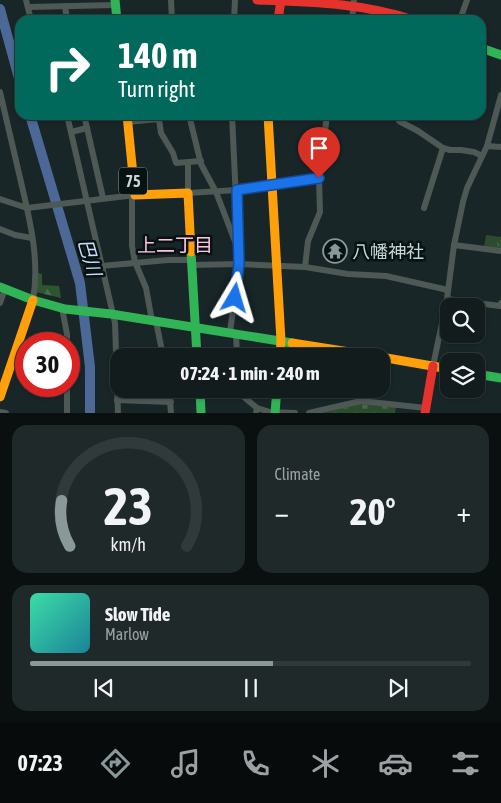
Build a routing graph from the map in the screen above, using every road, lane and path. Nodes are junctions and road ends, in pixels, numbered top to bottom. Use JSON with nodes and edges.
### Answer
{"nodes":[{"id":1,"x":171,"y":0,"type":"edge"},
{"id":2,"x":235,"y":0,"type":"edge"},
{"id":3,"x":257,"y":0,"type":"edge"},
{"id":4,"x":467,"y":0,"type":"edge"},
{"id":5,"x":281,"y":1,"type":"edge"},
{"id":6,"x":116,"y":2,"type":"edge"},
{"id":7,"x":309,"y":2,"type":"edge"},
{"id":8,"x":354,"y":3,"type":"edge"},
{"id":9,"x":27,"y":4,"type":"edge"},
{"id":10,"x":65,"y":6,"type":"junction"},
{"id":11,"x":66,"y":15,"type":"edge"},
{"id":12,"x":117,"y":15,"type":"edge"},
{"id":13,"x":172,"y":15,"type":"edge"},
{"id":14,"x":234,"y":15,"type":"edge"},
{"id":15,"x":279,"y":15,"type":"edge"},
{"id":16,"x":401,"y":15,"type":"edge"},
{"id":17,"x":462,"y":15,"type":"edge"},
{"id":18,"x":486,"y":50,"type":"edge"},
{"id":19,"x":501,"y":55,"type":"edge"},
{"id":20,"x":0,"y":92,"type":"edge"},
{"id":21,"x":501,"y":95,"type":"edge"},
{"id":22,"x":1,"y":100,"type":"edge"},
{"id":23,"x":67,"y":120,"type":"edge"},
{"id":24,"x":85,"y":120,"type":"edge"},
{"id":25,"x":127,"y":120,"type":"edge"},
{"id":26,"x":159,"y":120,"type":"edge"},
{"id":27,"x":190,"y":120,"type":"edge"},
{"id":28,"x":232,"y":120,"type":"edge"},
{"id":29,"x":268,"y":120,"type":"edge"},
{"id":30,"x":326,"y":120,"type":"edge"},
{"id":31,"x":399,"y":120,"type":"edge"},
{"id":32,"x":87,"y":128,"type":"junction"},
{"id":33,"x":71,"y":132,"type":"junction"},
{"id":34,"x":487,"y":146,"type":"junction"},
{"id":35,"x":501,"y":147,"type":"edge"},
{"id":36,"x":443,"y":148,"type":"junction"},
{"id":37,"x":482,"y":156,"type":"junction"},
{"id":38,"x":201,"y":161,"type":"junction"},
{"id":39,"x":188,"y":163,"type":"junction"},
{"id":40,"x":319,"y":178,"type":"junction"},
{"id":41,"x":272,"y":185,"type":"junction"},
{"id":42,"x":237,"y":190,"type":"junction"},
{"id":43,"x":216,"y":192,"type":"junction"},
{"id":44,"x":188,"y":193,"type":"junction"},
{"id":45,"x":133,"y":195,"type":"junction"},
{"id":46,"x":103,"y":198,"type":"junction"},
{"id":47,"x":0,"y":199,"type":"edge"},
{"id":48,"x":86,"y":200,"type":"junction"},
{"id":49,"x":27,"y":208,"type":"junction"},
{"id":50,"x":424,"y":208,"type":"dead end"},
{"id":51,"x":0,"y":229,"type":"edge"},
{"id":52,"x":32,"y":238,"type":"junction"},
{"id":53,"x":454,"y":244,"type":"junction"},
{"id":54,"x":239,"y":250,"type":"junction"},
{"id":55,"x":501,"y":251,"type":"edge"},
{"id":56,"x":135,"y":262,"type":"junction"},
{"id":57,"x":191,"y":263,"type":"junction"},
{"id":58,"x":239,"y":264,"type":"junction"},
{"id":59,"x":276,"y":265,"type":"junction"},
{"id":60,"x":101,"y":266,"type":"junction"},
{"id":61,"x":305,"y":267,"type":"junction"},
{"id":62,"x":2,"y":288,"type":"edge"},
{"id":63,"x":448,"y":290,"type":"junction"},
{"id":64,"x":447,"y":298,"type":"edge"},
{"id":65,"x":33,"y":300,"type":"junction"},
{"id":66,"x":0,"y":303,"type":"edge"},
{"id":67,"x":501,"y":303,"type":"edge"},
{"id":68,"x":485,"y":304,"type":"edge"},
{"id":69,"x":64,"y":309,"type":"junction"},
{"id":70,"x":112,"y":314,"type":"junction"},
{"id":71,"x":154,"y":321,"type":"junction"},
{"id":72,"x":195,"y":327,"type":"junction"},
{"id":73,"x":67,"y":332,"type":"edge"},
{"id":74,"x":440,"y":332,"type":"edge"},
{"id":75,"x":233,"y":333,"type":"junction"},
{"id":76,"x":281,"y":341,"type":"junction"},
{"id":77,"x":116,"y":348,"type":"edge"},
{"id":78,"x":161,"y":348,"type":"edge"},
{"id":79,"x":196,"y":348,"type":"edge"},
{"id":80,"x":236,"y":348,"type":"edge"},
{"id":81,"x":281,"y":348,"type":"edge"},
{"id":82,"x":325,"y":348,"type":"edge"},
{"id":83,"x":390,"y":359,"type":"edge"},
{"id":84,"x":433,"y":366,"type":"junction"},
{"id":85,"x":440,"y":367,"type":"edge"},
{"id":86,"x":485,"y":375,"type":"edge"},
{"id":87,"x":501,"y":378,"type":"edge"},
{"id":88,"x":0,"y":397,"type":"edge"},
{"id":89,"x":67,"y":397,"type":"edge"},
{"id":90,"x":170,"y":398,"type":"edge"},
{"id":91,"x":200,"y":398,"type":"edge"},
{"id":92,"x":244,"y":398,"type":"edge"},
{"id":93,"x":277,"y":398,"type":"edge"},
{"id":94,"x":118,"y":400,"type":"joint"},
{"id":95,"x":171,"y":402,"type":"junction"},
{"id":96,"x":256,"y":410,"type":"edge"},
{"id":97,"x":426,"y":411,"type":"edge"},
{"id":98,"x":0,"y":412,"type":"edge"},
{"id":99,"x":275,"y":412,"type":"edge"},
{"id":100,"x":6,"y":413,"type":"edge"},
{"id":101,"x":67,"y":413,"type":"edge"},
{"id":102,"x":118,"y":413,"type":"edge"},
{"id":103,"x":171,"y":413,"type":"edge"},
{"id":104,"x":201,"y":413,"type":"edge"},
{"id":105,"x":295,"y":413,"type":"edge"},
{"id":106,"x":309,"y":413,"type":"edge"}],
"edges":[{"from":1,"to":13,"type":"street"},
{"from":2,"to":14,"type":"street"},
{"from":3,"to":5,"type":"main road"},
{"from":4,"to":17,"type":"street"},
{"from":5,"to":7,"type":"main road"},
{"from":5,"to":15,"type":"main road"},
{"from":6,"to":10,"type":"street"},
{"from":6,"to":12,"type":"main road"},
{"from":7,"to":8,"type":"main road"},
{"from":8,"to":16,"type":"main road"},
{"from":9,"to":10,"type":"street"},
{"from":10,"to":11,"type":"street"},
{"from":18,"to":19,"type":"main road"},
{"from":20,"to":22,"type":"street"},
{"from":21,"to":34,"type":"street"},
{"from":22,"to":49,"type":"street"},
{"from":23,"to":33,"type":"street"},
{"from":24,"to":32,"type":"street"},
{"from":25,"to":45,"type":"main road","number":"75"},
{"from":26,"to":39,"type":"street"},
{"from":27,"to":38,"type":"street"},
{"from":28,"to":42,"type":"street"},
{"from":29,"to":41,"type":"main road"},
{"from":30,"to":40,"type":"street"},
{"from":31,"to":36,"type":"street"},
{"from":32,"to":33,"type":"street"},
{"from":32,"to":46,"type":"street"},
{"from":33,"to":48,"type":"street"},
{"from":34,"to":35,"type":"street"},
{"from":34,"to":37,"type":"street"},
{"from":36,"to":37,"type":"street"},
{"from":36,"to":50,"type":"street"},
{"from":37,"to":53,"type":"street"},
{"from":38,"to":39,"type":"street"},
{"from":38,"to":43,"type":"street"},
{"from":39,"to":44,"type":"street"},
{"from":40,"to":41,"type":"street"},
{"from":40,"to":61,"type":"street"},
{"from":41,"to":42,"type":"street"},
{"from":41,"to":59,"type":"main road"},
{"from":42,"to":43,"type":"street"},
{"from":42,"to":54,"type":"street"},
{"from":43,"to":44,"type":"street"},
{"from":43,"to":54,"type":"street"},
{"from":44,"to":45,"type":"main road","number":"75"},
{"from":44,"to":57,"type":"main road"},
{"from":45,"to":46,"type":"street"},
{"from":45,"to":56,"type":"street"},
{"from":46,"to":48,"type":"street"},
{"from":47,"to":49,"type":"street"},
{"from":48,"to":49,"type":"street"},
{"from":48,"to":60,"type":"street"},
{"from":49,"to":52,"type":"street"},
{"from":51,"to":52,"type":"street"},
{"from":52,"to":65,"type":"street"},
{"from":53,"to":55,"type":"street"},
{"from":53,"to":63,"type":"street"},
{"from":54,"to":58,"type":"street"},
{"from":56,"to":57,"type":"street"},
{"from":56,"to":60,"type":"street"},
{"from":56,"to":71,"type":"street"},
{"from":57,"to":58,"type":"street"},
{"from":57,"to":72,"type":"main road"},
{"from":58,"to":59,"type":"street"},
{"from":58,"to":75,"type":"street"},
{"from":59,"to":61,"type":"street"},
{"from":59,"to":76,"type":"main road"},
{"from":60,"to":70,"type":"street"},
{"from":61,"to":63,"type":"street"},
{"from":62,"to":65,"type":"main road"},
{"from":62,"to":66,"type":"street"},
{"from":63,"to":64,"type":"street"},
{"from":65,"to":69,"type":"main road"},
{"from":65,"to":88,"type":"main road"},
{"from":67,"to":68,"type":"street"},
{"from":69,"to":70,"type":"main road"},
{"from":69,"to":73,"type":"street"},
{"from":70,"to":71,"type":"main road"},
{"from":70,"to":77,"type":"street"},
{"from":71,"to":72,"type":"main road"},
{"from":71,"to":78,"type":"street"},
{"from":72,"to":75,"type":"main road"},
{"from":72,"to":79,"type":"main road"},
{"from":74,"to":84,"type":"street"},
{"from":75,"to":76,"type":"main road"},
{"from":75,"to":80,"type":"street"},
{"from":76,"to":81,"type":"main road"},
{"from":76,"to":82,"type":"main road"},
{"from":83,"to":84,"type":"main road"},
{"from":84,"to":85,"type":"main road"},
{"from":84,"to":97,"type":"main road"},
{"from":86,"to":87,"type":"main road"},
{"from":89,"to":101,"type":"street"},
{"from":90,"to":95,"type":"street"},
{"from":91,"to":104,"type":"main road"},
{"from":92,"to":96,"type":"street"},
{"from":93,"to":99,"type":"main road"},
{"from":94,"to":95,"type":"street"},
{"from":94,"to":102,"type":"street"},
{"from":95,"to":103,"type":"street"},
{"from":96,"to":99,"type":"street"},
{"from":97,"to":106,"type":"street"},
{"from":98,"to":100,"type":"street"},
{"from":99,"to":105,"type":"street"}]}
